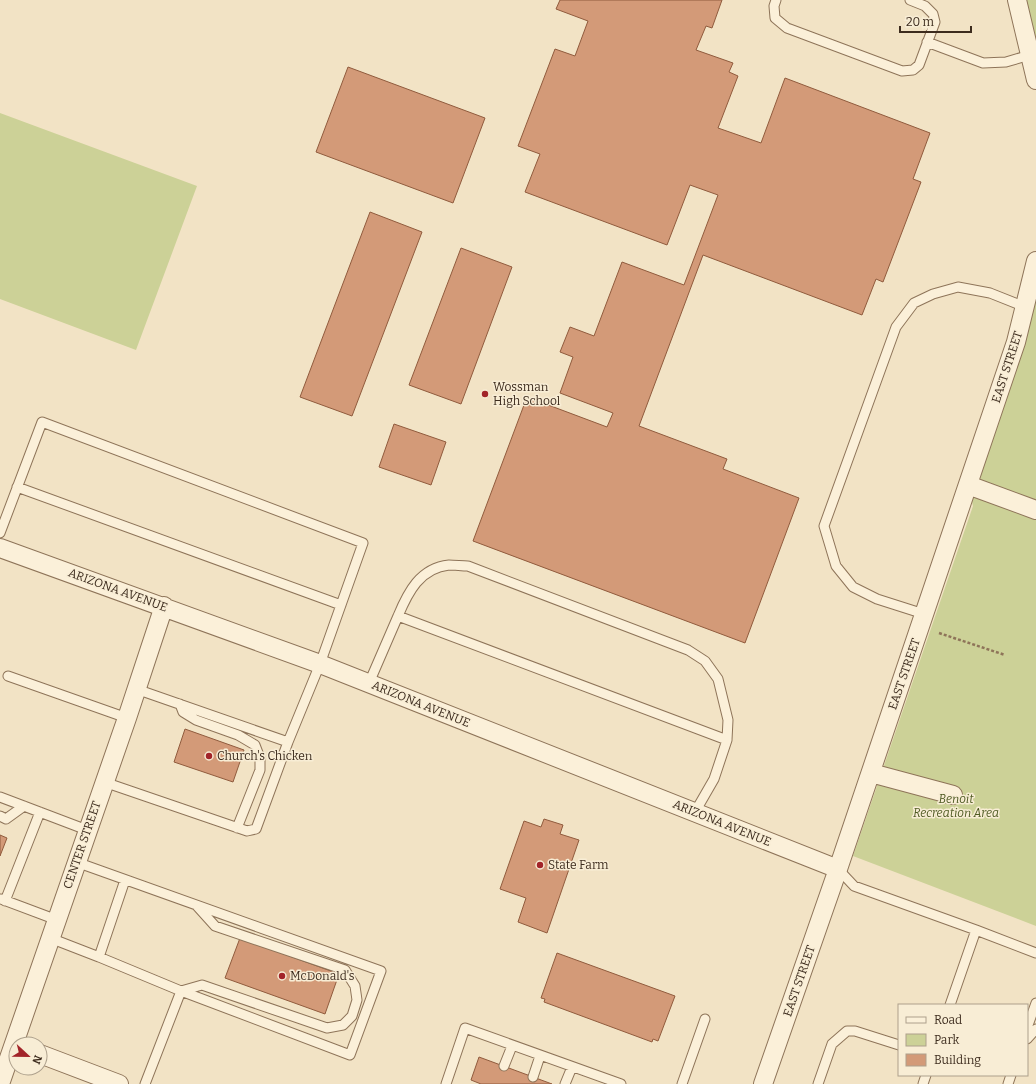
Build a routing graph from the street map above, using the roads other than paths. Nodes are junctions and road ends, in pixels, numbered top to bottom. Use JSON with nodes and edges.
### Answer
{"nodes":[{"id":1,"x":776,"y":0,"type":"edge"},
{"id":2,"x":910,"y":0,"type":"edge"},
{"id":3,"x":1017,"y":0,"type":"edge"},
{"id":4,"x":927,"y":42,"type":"junction"},
{"id":5,"x":1030,"y":55,"type":"junction"},
{"id":6,"x":1036,"y":80,"type":"edge"},
{"id":7,"x":1036,"y":261,"type":"edge"},
{"id":8,"x":1025,"y":307,"type":"junction"},
{"id":9,"x":968,"y":485,"type":"junction"},
{"id":10,"x":17,"y":488,"type":"junction"},
{"id":11,"x":1036,"y":510,"type":"edge"},
{"id":12,"x":0,"y":533,"type":"edge"},
{"id":13,"x":0,"y":548,"type":"edge"},
{"id":14,"x":341,"y":605,"type":"junction"},
{"id":15,"x":164,"y":606,"type":"junction"},
{"id":16,"x":924,"y":614,"type":"junction"},
{"id":17,"x":398,"y":616,"type":"junction"},
{"id":18,"x":320,"y":664,"type":"junction"},
{"id":19,"x":8,"y":676,"type":"dead end"},
{"id":20,"x":369,"y":683,"type":"junction"},
{"id":21,"x":136,"y":689,"type":"junction"},
{"id":22,"x":180,"y":704,"type":"junction"},
{"id":23,"x":127,"y":718,"type":"junction"},
{"id":24,"x":727,"y":740,"type":"junction"},
{"id":25,"x":288,"y":742,"type":"junction"},
{"id":26,"x":871,"y":773,"type":"junction"},
{"id":27,"x":104,"y":782,"type":"junction"},
{"id":28,"x":953,"y":795,"type":"dead end"},
{"id":29,"x":0,"y":797,"type":"edge"},
{"id":30,"x":24,"y":806,"type":"junction"},
{"id":31,"x":40,"y":812,"type":"junction"},
{"id":32,"x":696,"y":812,"type":"junction"},
{"id":33,"x":0,"y":816,"type":"edge"},
{"id":34,"x":237,"y":828,"type":"junction"},
{"id":35,"x":88,"y":830,"type":"junction"},
{"id":36,"x":76,"y":862,"type":"junction"},
{"id":37,"x":838,"y":868,"type":"junction"},
{"id":38,"x":125,"y":880,"type":"junction"},
{"id":39,"x":0,"y":888,"type":"edge"},
{"id":40,"x":9,"y":892,"type":"junction"},
{"id":41,"x":3,"y":900,"type":"edge"},
{"id":42,"x":196,"y":905,"type":"junction"},
{"id":43,"x":56,"y":920,"type":"junction"},
{"id":44,"x":976,"y":930,"type":"junction"},
{"id":45,"x":50,"y":938,"type":"junction"},
{"id":46,"x":1036,"y":953,"type":"edge"},
{"id":47,"x":98,"y":957,"type":"junction"},
{"id":48,"x":181,"y":991,"type":"junction"},
{"id":49,"x":1036,"y":1003,"type":"edge"},
{"id":50,"x":950,"y":1004,"type":"edge"},
{"id":51,"x":705,"y":1019,"type":"dead end"},
{"id":52,"x":1028,"y":1025,"type":"edge"},
{"id":53,"x":1036,"y":1029,"type":"edge"},
{"id":54,"x":13,"y":1036,"type":"edge"},
{"id":55,"x":1028,"y":1038,"type":"edge"},
{"id":56,"x":898,"y":1045,"type":"edge"},
{"id":57,"x":512,"y":1046,"type":"junction"},
{"id":58,"x":8,"y":1051,"type":"edge"},
{"id":59,"x":540,"y":1056,"type":"junction"},
{"id":60,"x":48,"y":1057,"type":"edge"},
{"id":61,"x":504,"y":1066,"type":"dead end"},
{"id":62,"x":572,"y":1067,"type":"junction"},
{"id":63,"x":533,"y":1077,"type":"dead end"},
{"id":64,"x":598,"y":1080,"type":"edge"},
{"id":65,"x":0,"y":1084,"type":"edge"},
{"id":66,"x":119,"y":1084,"type":"edge"},
{"id":67,"x":145,"y":1084,"type":"edge"},
{"id":68,"x":446,"y":1084,"type":"edge"},
{"id":69,"x":565,"y":1084,"type":"edge"},
{"id":70,"x":620,"y":1084,"type":"edge"},
{"id":71,"x":682,"y":1084,"type":"edge"},
{"id":72,"x":763,"y":1084,"type":"edge"},
{"id":73,"x":818,"y":1084,"type":"edge"}],
"edges":[{"from":1,"to":4,"type":"lane"},
{"from":2,"to":4,"type":"lane"},
{"from":3,"to":5,"type":"street"},
{"from":4,"to":5,"type":"lane"},
{"from":5,"to":6,"type":"street"},
{"from":7,"to":8,"type":"street","name":"EAST STREET"},
{"from":8,"to":9,"type":"street","name":"EAST STREET"},
{"from":8,"to":16,"type":"lane"},
{"from":9,"to":11,"type":"street"},
{"from":9,"to":16,"type":"street","name":"EAST STREET"},
{"from":10,"to":12,"type":"lane"},
{"from":10,"to":14,"type":"lane"},
{"from":10,"to":14,"type":"lane"},
{"from":13,"to":15,"type":"street","name":"ARIZONA AVENUE"},
{"from":14,"to":18,"type":"lane"},
{"from":15,"to":18,"type":"street","name":"ARIZONA AVENUE"},
{"from":15,"to":21,"type":"street","name":"CENTER STREET"},
{"from":16,"to":26,"type":"street","name":"EAST STREET"},
{"from":17,"to":20,"type":"lane"},
{"from":17,"to":24,"type":"lane"},
{"from":17,"to":24,"type":"lane"},
{"from":18,"to":20,"type":"street","name":"ARIZONA AVENUE"},
{"from":18,"to":25,"type":"lane"},
{"from":19,"to":23,"type":"lane"},
{"from":20,"to":32,"type":"street","name":"ARIZONA AVENUE"},
{"from":21,"to":22,"type":"lane"},
{"from":21,"to":23,"type":"street","name":"CENTER STREET"},
{"from":22,"to":25,"type":"lane"},
{"from":22,"to":34,"type":"lane"},
{"from":23,"to":27,"type":"street","name":"CENTER STREET"},
{"from":24,"to":32,"type":"lane"},
{"from":25,"to":34,"type":"lane"},
{"from":26,"to":28,"type":"street"},
{"from":26,"to":37,"type":"street","name":"EAST STREET"},
{"from":27,"to":34,"type":"lane"},
{"from":27,"to":35,"type":"street","name":"CENTER STREET"},
{"from":29,"to":30,"type":"lane"},
{"from":30,"to":31,"type":"lane"},
{"from":30,"to":33,"type":"lane"},
{"from":31,"to":35,"type":"lane"},
{"from":31,"to":40,"type":"lane"},
{"from":32,"to":37,"type":"street","name":"ARIZONA AVENUE"},
{"from":35,"to":36,"type":"street","name":"CENTER STREET"},
{"from":36,"to":38,"type":"lane"},
{"from":36,"to":43,"type":"street","name":"CENTER STREET"},
{"from":37,"to":44,"type":"lane"},
{"from":37,"to":72,"type":"street","name":"EAST STREET"},
{"from":38,"to":42,"type":"lane"},
{"from":38,"to":47,"type":"lane"},
{"from":39,"to":40,"type":"lane"},
{"from":40,"to":41,"type":"lane"},
{"from":41,"to":43,"type":"lane"},
{"from":42,"to":48,"type":"lane"},
{"from":42,"to":48,"type":"lane"},
{"from":43,"to":45,"type":"street","name":"CENTER STREET"},
{"from":44,"to":46,"type":"lane"},
{"from":44,"to":50,"type":"lane"},
{"from":45,"to":47,"type":"lane"},
{"from":45,"to":54,"type":"street","name":"CENTER STREET"},
{"from":47,"to":48,"type":"lane"},
{"from":48,"to":67,"type":"lane"},
{"from":49,"to":52,"type":"lane"},
{"from":51,"to":71,"type":"lane"},
{"from":53,"to":55,"type":"lane"},
{"from":56,"to":73,"type":"lane"},
{"from":57,"to":59,"type":"lane"},
{"from":57,"to":61,"type":"lane"},
{"from":57,"to":68,"type":"lane"},
{"from":58,"to":65,"type":"street","name":"CENTER STREET"},
{"from":59,"to":62,"type":"lane"},
{"from":59,"to":63,"type":"lane"},
{"from":60,"to":66,"type":"street"},
{"from":62,"to":64,"type":"lane"},
{"from":62,"to":69,"type":"lane"},
{"from":64,"to":70,"type":"lane"}]}
